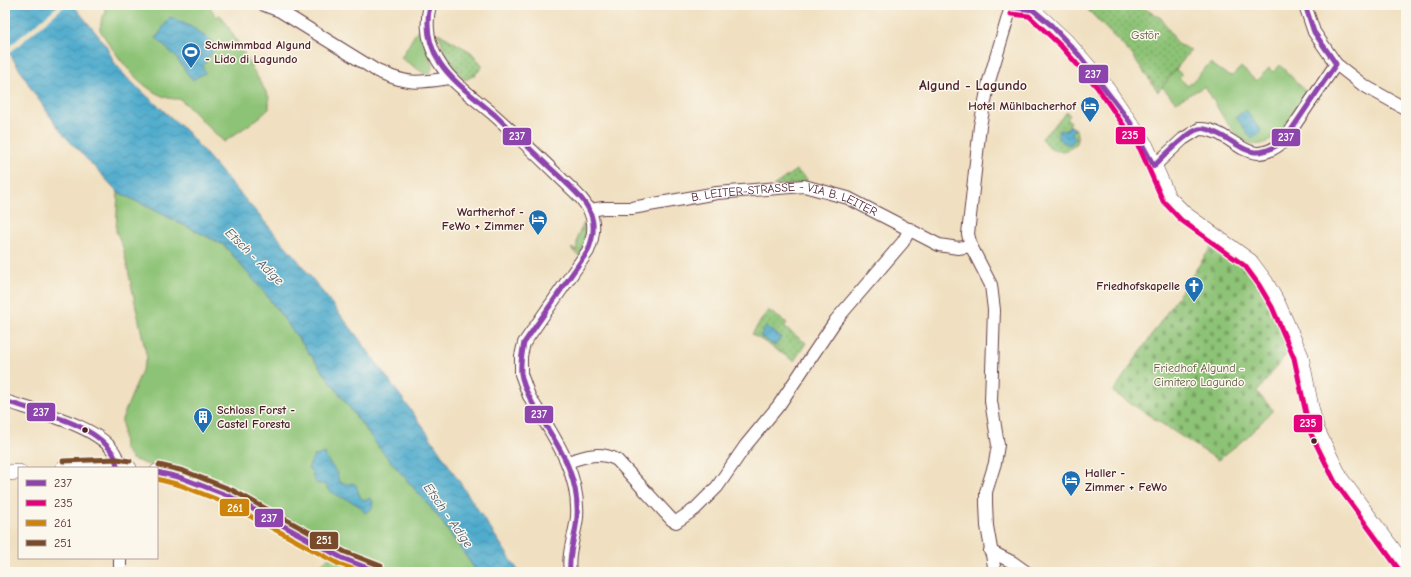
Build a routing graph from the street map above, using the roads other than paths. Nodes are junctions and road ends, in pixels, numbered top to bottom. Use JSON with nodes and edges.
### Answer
{"nodes":[{"id":1,"x":264,"y":5,"type":"edge"},
{"id":2,"x":430,"y":5,"type":"edge"},
{"id":3,"x":1305,"y":5,"type":"edge"},
{"id":4,"x":1010,"y":6,"type":"edge"},
{"id":5,"x":1336,"y":64,"type":"junction"},
{"id":6,"x":450,"y":78,"type":"junction"},
{"id":7,"x":1406,"y":109,"type":"edge"},
{"id":8,"x":1154,"y":166,"type":"junction"},
{"id":9,"x":590,"y":210,"type":"junction"},
{"id":10,"x":910,"y":229,"type":"junction"},
{"id":11,"x":971,"y":246,"type":"junction"},
{"id":12,"x":5,"y":401,"type":"edge"},
{"id":13,"x":568,"y":462,"type":"junction"},
{"id":14,"x":121,"y":467,"type":"edge"},
{"id":15,"x":18,"y":472,"type":"edge"},
{"id":16,"x":158,"y":472,"type":"edge"},
{"id":17,"x":5,"y":473,"type":"edge"},
{"id":18,"x":990,"y":551,"type":"junction"},
{"id":19,"x":342,"y":558,"type":"junction"},
{"id":20,"x":120,"y":559,"type":"edge"},
{"id":21,"x":1406,"y":567,"type":"edge"},
{"id":22,"x":120,"y":572,"type":"edge"},
{"id":23,"x":362,"y":572,"type":"edge"},
{"id":24,"x":378,"y":572,"type":"edge"},
{"id":25,"x":570,"y":572,"type":"edge"},
{"id":26,"x":995,"y":572,"type":"edge"},
{"id":27,"x":1026,"y":572,"type":"edge"}],
"edges":[{"from":1,"to":6,"type":"street"},
{"from":2,"to":6,"type":"street"},
{"from":3,"to":5,"type":"street"},
{"from":4,"to":8,"type":"main road"},
{"from":4,"to":11,"type":"street"},
{"from":5,"to":7,"type":"street"},
{"from":5,"to":8,"type":"street"},
{"from":6,"to":9,"type":"street"},
{"from":8,"to":21,"type":"main road"},
{"from":9,"to":10,"type":"street","name":"B. LEITER-STRASSE - VIA B. LEITER"},
{"from":9,"to":13,"type":"street"},
{"from":10,"to":11,"type":"street","name":"B. LEITER-STRASSE - VIA B. LEITER"},
{"from":10,"to":13,"type":"street"},
{"from":11,"to":18,"type":"street"},
{"from":12,"to":14,"type":"street"},
{"from":13,"to":25,"type":"street"},
{"from":15,"to":17,"type":"main road"},
{"from":16,"to":19,"type":"main road"},
{"from":18,"to":26,"type":"street"},
{"from":18,"to":27,"type":"street"},
{"from":19,"to":23,"type":"main road"},
{"from":19,"to":24,"type":"main road"},
{"from":20,"to":22,"type":"street"}]}
